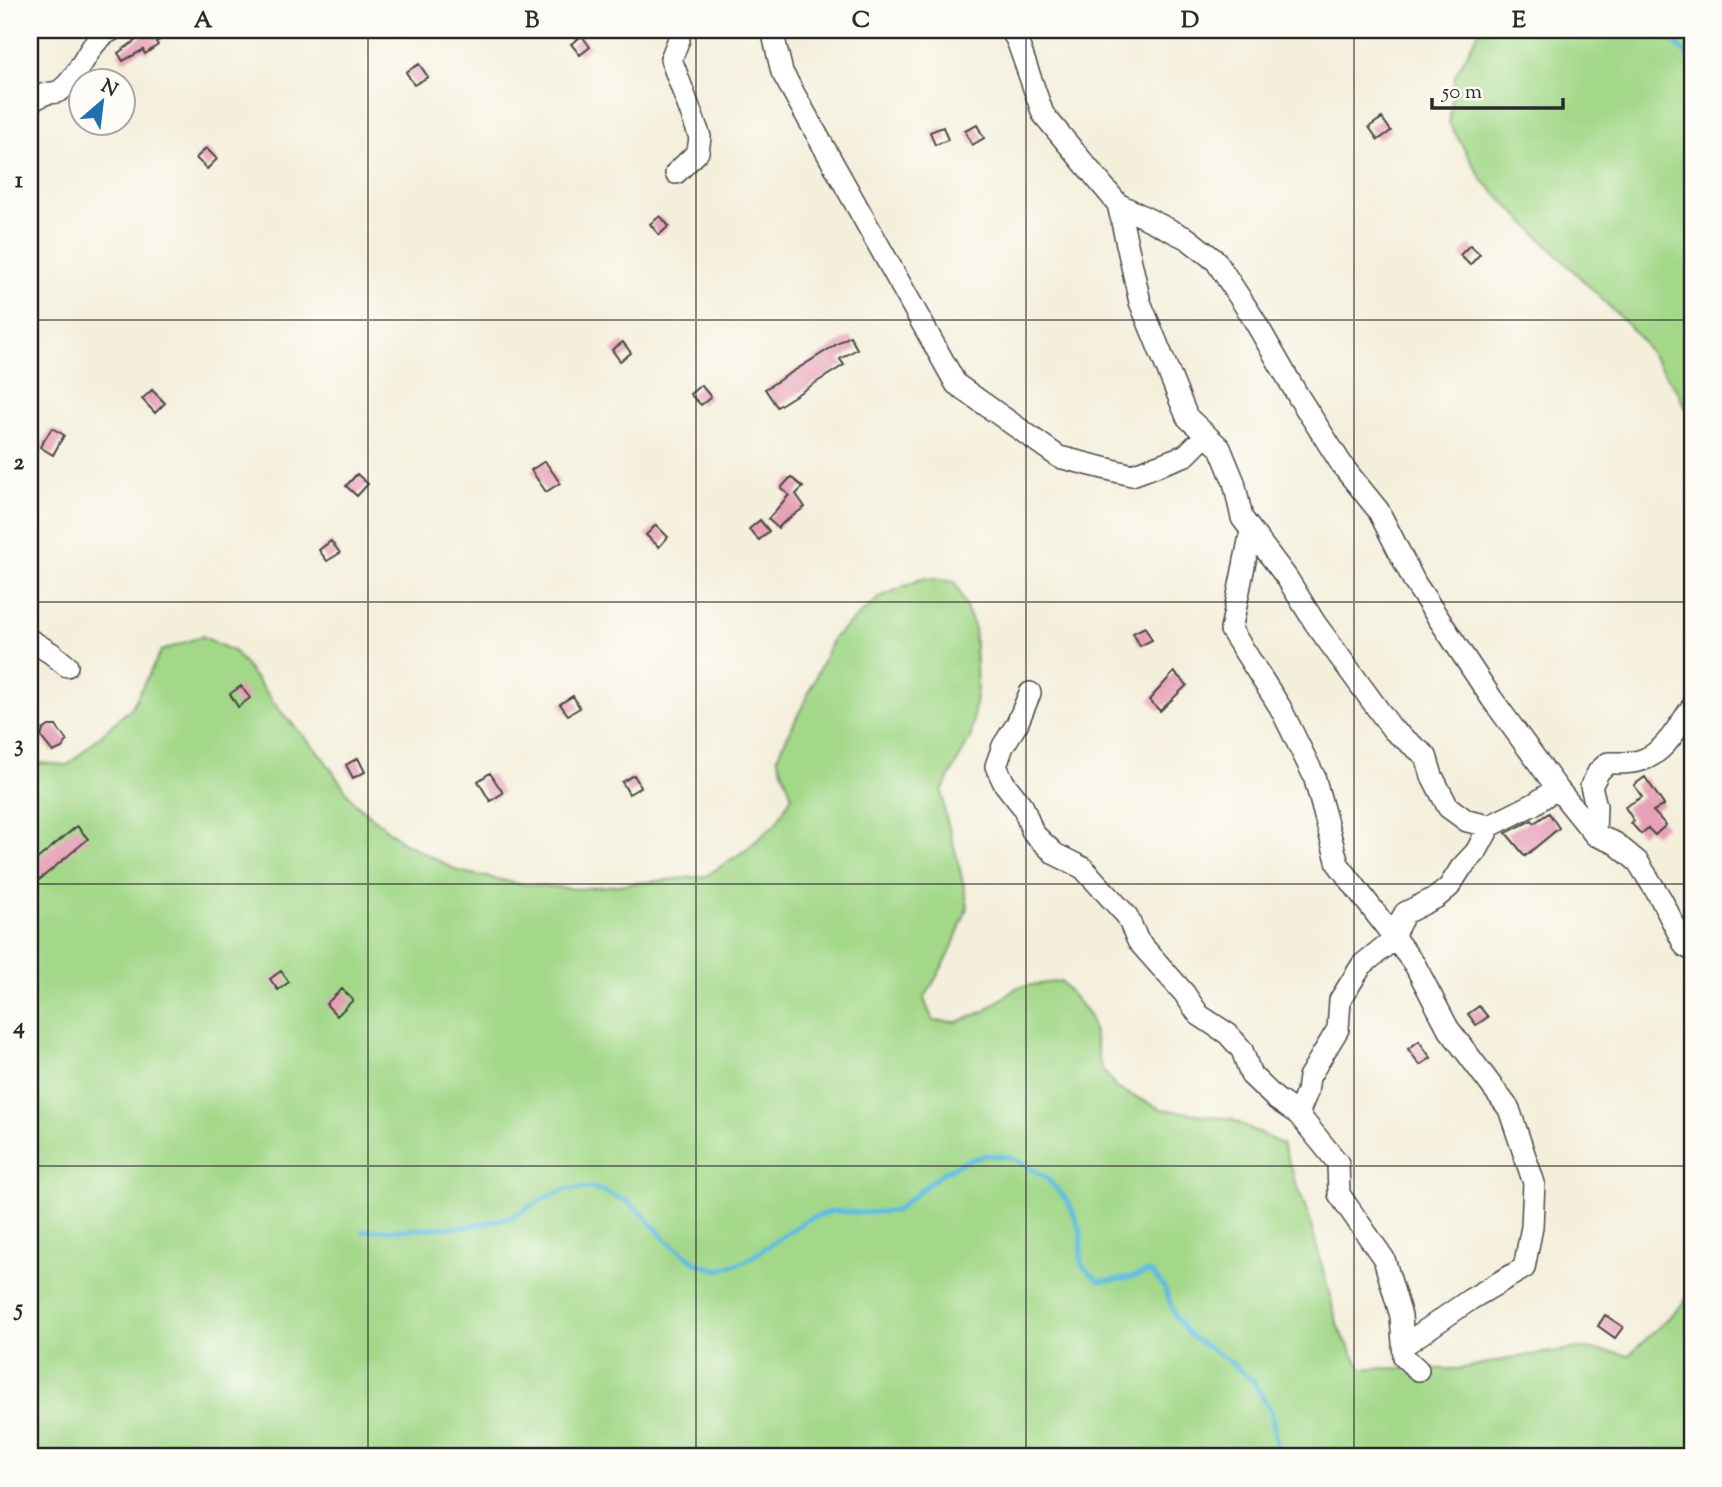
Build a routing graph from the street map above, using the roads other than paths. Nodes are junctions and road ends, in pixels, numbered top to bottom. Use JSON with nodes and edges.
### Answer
{"nodes":[{"id":1,"x":112,"y":30,"type":"edge"},
{"id":2,"x":679,"y":30,"type":"edge"},
{"id":3,"x":772,"y":30,"type":"edge"},
{"id":4,"x":1011,"y":30,"type":"edge"},
{"id":5,"x":30,"y":102,"type":"edge"},
{"id":6,"x":676,"y":173,"type":"dead end"},
{"id":7,"x":1118,"y":204,"type":"junction"},
{"id":8,"x":1206,"y":435,"type":"junction"},
{"id":9,"x":1251,"y":531,"type":"junction"},
{"id":10,"x":30,"y":640,"type":"edge"},
{"id":11,"x":66,"y":666,"type":"dead end"},
{"id":12,"x":1030,"y":693,"type":"dead end"},
{"id":13,"x":1692,"y":707,"type":"edge"},
{"id":14,"x":1557,"y":788,"type":"junction"},
{"id":15,"x":1490,"y":826,"type":"junction"},
{"id":16,"x":1595,"y":835,"type":"junction"},
{"id":17,"x":1393,"y":937,"type":"junction"},
{"id":18,"x":1692,"y":950,"type":"edge"},
{"id":19,"x":1298,"y":1114,"type":"junction"},
{"id":20,"x":1403,"y":1346,"type":"junction"},
{"id":21,"x":1418,"y":1370,"type":"dead end"}],
"edges":[{"from":1,"to":5,"type":"street"},
{"from":2,"to":6,"type":"street"},
{"from":3,"to":8,"type":"street"},
{"from":4,"to":7,"type":"street"},
{"from":7,"to":8,"type":"street"},
{"from":7,"to":14,"type":"street"},
{"from":8,"to":9,"type":"street"},
{"from":9,"to":15,"type":"street"},
{"from":9,"to":17,"type":"street"},
{"from":10,"to":11,"type":"street"},
{"from":12,"to":19,"type":"street"},
{"from":13,"to":16,"type":"street"},
{"from":14,"to":15,"type":"street"},
{"from":14,"to":16,"type":"street"},
{"from":15,"to":17,"type":"street"},
{"from":16,"to":18,"type":"street"},
{"from":17,"to":19,"type":"street"},
{"from":17,"to":20,"type":"street"},
{"from":19,"to":20,"type":"street"},
{"from":20,"to":21,"type":"street"}]}
